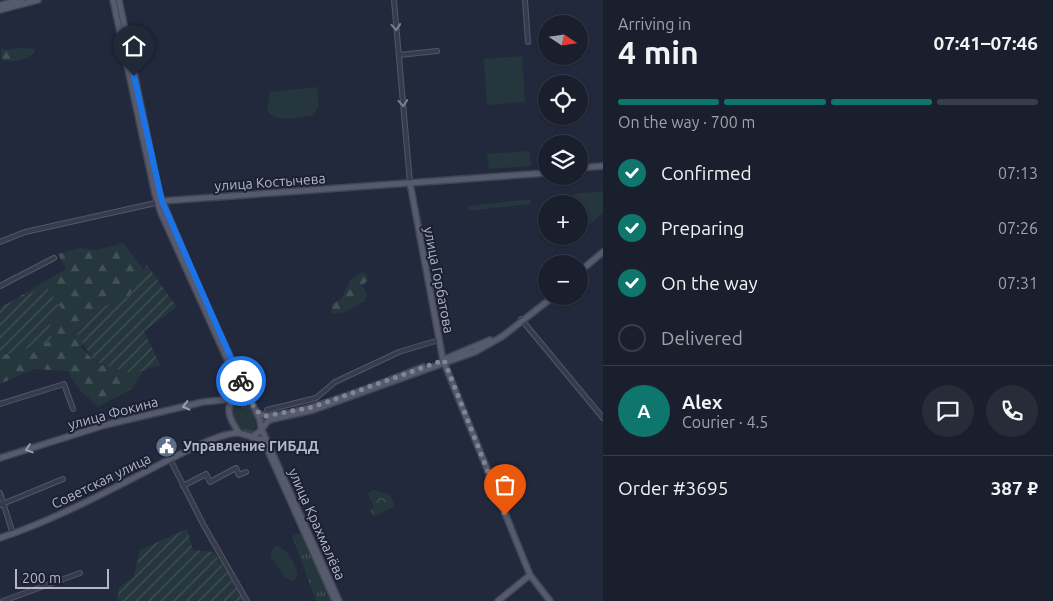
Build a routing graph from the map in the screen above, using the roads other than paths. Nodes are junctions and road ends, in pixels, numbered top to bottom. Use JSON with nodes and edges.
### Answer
{"nodes":[{"id":1,"x":22,"y":0,"type":"edge"},
{"id":2,"x":38,"y":0,"type":"edge"},
{"id":3,"x":112,"y":0,"type":"edge"},
{"id":4,"x":119,"y":0,"type":"edge"},
{"id":5,"x":394,"y":0,"type":"edge"},
{"id":6,"x":525,"y":0,"type":"edge"},
{"id":7,"x":0,"y":6,"type":"edge"},
{"id":8,"x":0,"y":10,"type":"edge"},
{"id":9,"x":528,"y":42,"type":"dead end"},
{"id":10,"x":438,"y":51,"type":"dead end"},
{"id":11,"x":399,"y":55,"type":"junction"},
{"id":12,"x":603,"y":166,"type":"edge"},
{"id":13,"x":588,"y":167,"type":"edge"},
{"id":14,"x":538,"y":174,"type":"edge"},
{"id":15,"x":410,"y":183,"type":"junction"},
{"id":16,"x":160,"y":202,"type":"junction"},
{"id":17,"x":0,"y":242,"type":"edge"},
{"id":18,"x":603,"y":252,"type":"edge"},
{"id":19,"x":603,"y":256,"type":"edge"},
{"id":20,"x":54,"y":258,"type":"dead end"},
{"id":21,"x":588,"y":264,"type":"edge"},
{"id":22,"x":588,"y":268,"type":"edge"},
{"id":23,"x":0,"y":286,"type":"edge"},
{"id":24,"x":538,"y":305,"type":"edge"},
{"id":25,"x":542,"y":305,"type":"edge"},
{"id":26,"x":522,"y":320,"type":"junction"},
{"id":27,"x":439,"y":340,"type":"junction"},
{"id":28,"x":444,"y":361,"type":"junction"},
{"id":29,"x":235,"y":399,"type":"junction"},
{"id":30,"x":251,"y":402,"type":"junction"},
{"id":31,"x":0,"y":404,"type":"edge"},
{"id":32,"x":73,"y":409,"type":"dead end"},
{"id":33,"x":267,"y":410,"type":"dead end"},
{"id":34,"x":256,"y":411,"type":"junction"},
{"id":35,"x":603,"y":418,"type":"edge"},
{"id":36,"x":261,"y":428,"type":"junction"},
{"id":37,"x":239,"y":432,"type":"junction"},
{"id":38,"x":251,"y":437,"type":"junction"},
{"id":39,"x":0,"y":458,"type":"edge"},
{"id":40,"x":170,"y":460,"type":"junction"},
{"id":41,"x":246,"y":472,"type":"dead end"},
{"id":42,"x":63,"y":479,"type":"dead end"},
{"id":43,"x":183,"y":486,"type":"junction"},
{"id":44,"x":0,"y":493,"type":"edge"},
{"id":45,"x":2,"y":505,"type":"edge"},
{"id":46,"x":13,"y":534,"type":"junction"},
{"id":47,"x":0,"y":538,"type":"edge"},
{"id":48,"x":80,"y":573,"type":"dead end"},
{"id":49,"x":530,"y":575,"type":"junction"},
{"id":50,"x":5,"y":601,"type":"edge"},
{"id":51,"x":247,"y":601,"type":"edge"},
{"id":52,"x":334,"y":601,"type":"edge"},
{"id":53,"x":338,"y":601,"type":"edge"},
{"id":54,"x":498,"y":601,"type":"edge"},
{"id":55,"x":550,"y":601,"type":"edge"}],
"edges":[{"from":1,"to":7,"type":"main road"},
{"from":2,"to":8,"type":"main road"},
{"from":3,"to":16,"type":"main road"},
{"from":4,"to":16,"type":"main road"},
{"from":5,"to":11,"type":"street","name":"улица Горбатова","one_way":true},
{"from":6,"to":9,"type":"street"},
{"from":10,"to":11,"type":"street"},
{"from":11,"to":15,"type":"street","name":"улица Горбатова","one_way":true},
{"from":12,"to":13,"type":"main road"},
{"from":14,"to":15,"type":"main road","name":"улица Костычева"},
{"from":15,"to":16,"type":"main road","name":"улица Костычева"},
{"from":15,"to":27,"type":"main road","name":"улица Горбатова"},
{"from":16,"to":17,"type":"street","name":"улица Костычева"},
{"from":16,"to":29,"type":"main road"},
{"from":16,"to":30,"type":"main road"},
{"from":18,"to":21,"type":"main road"},
{"from":19,"to":22,"type":"main road"},
{"from":20,"to":23,"type":"street"},
{"from":24,"to":26,"type":"main road"},
{"from":25,"to":26,"type":"main road"},
{"from":26,"to":28,"type":"main road"},
{"from":26,"to":35,"type":"street"},
{"from":27,"to":28,"type":"main road","name":"улица Горбатова"},
{"from":27,"to":33,"type":"street"},
{"from":28,"to":34,"type":"main road"},
{"from":28,"to":36,"type":"main road"},
{"from":28,"to":49,"type":"main road","name":"улица Горбатова"},
{"from":29,"to":30,"type":"main road"},
{"from":29,"to":37,"type":"main road"},
{"from":29,"to":39,"type":"main road","name":"улица Фокина","one_way":true},
{"from":30,"to":34,"type":"main road"},
{"from":31,"to":32,"type":"street"},
{"from":34,"to":36,"type":"main road"},
{"from":36,"to":38,"type":"main road"},
{"from":36,"to":53,"type":"main road","name":"улица Крахмалёва"},
{"from":37,"to":38,"type":"main road"},
{"from":37,"to":40,"type":"main road","name":"Советская улица"},
{"from":38,"to":52,"type":"main road"},
{"from":40,"to":43,"type":"street"},
{"from":40,"to":46,"type":"main road","name":"Советская улица"},
{"from":41,"to":43,"type":"street"},
{"from":42,"to":45,"type":"street"},
{"from":43,"to":51,"type":"street"},
{"from":44,"to":45,"type":"street"},
{"from":45,"to":46,"type":"street"},
{"from":46,"to":47,"type":"main road","name":"Советская улица"},
{"from":48,"to":50,"type":"street"},
{"from":49,"to":54,"type":"main road"},
{"from":49,"to":55,"type":"main road","name":"улица Горбатова"}]}
